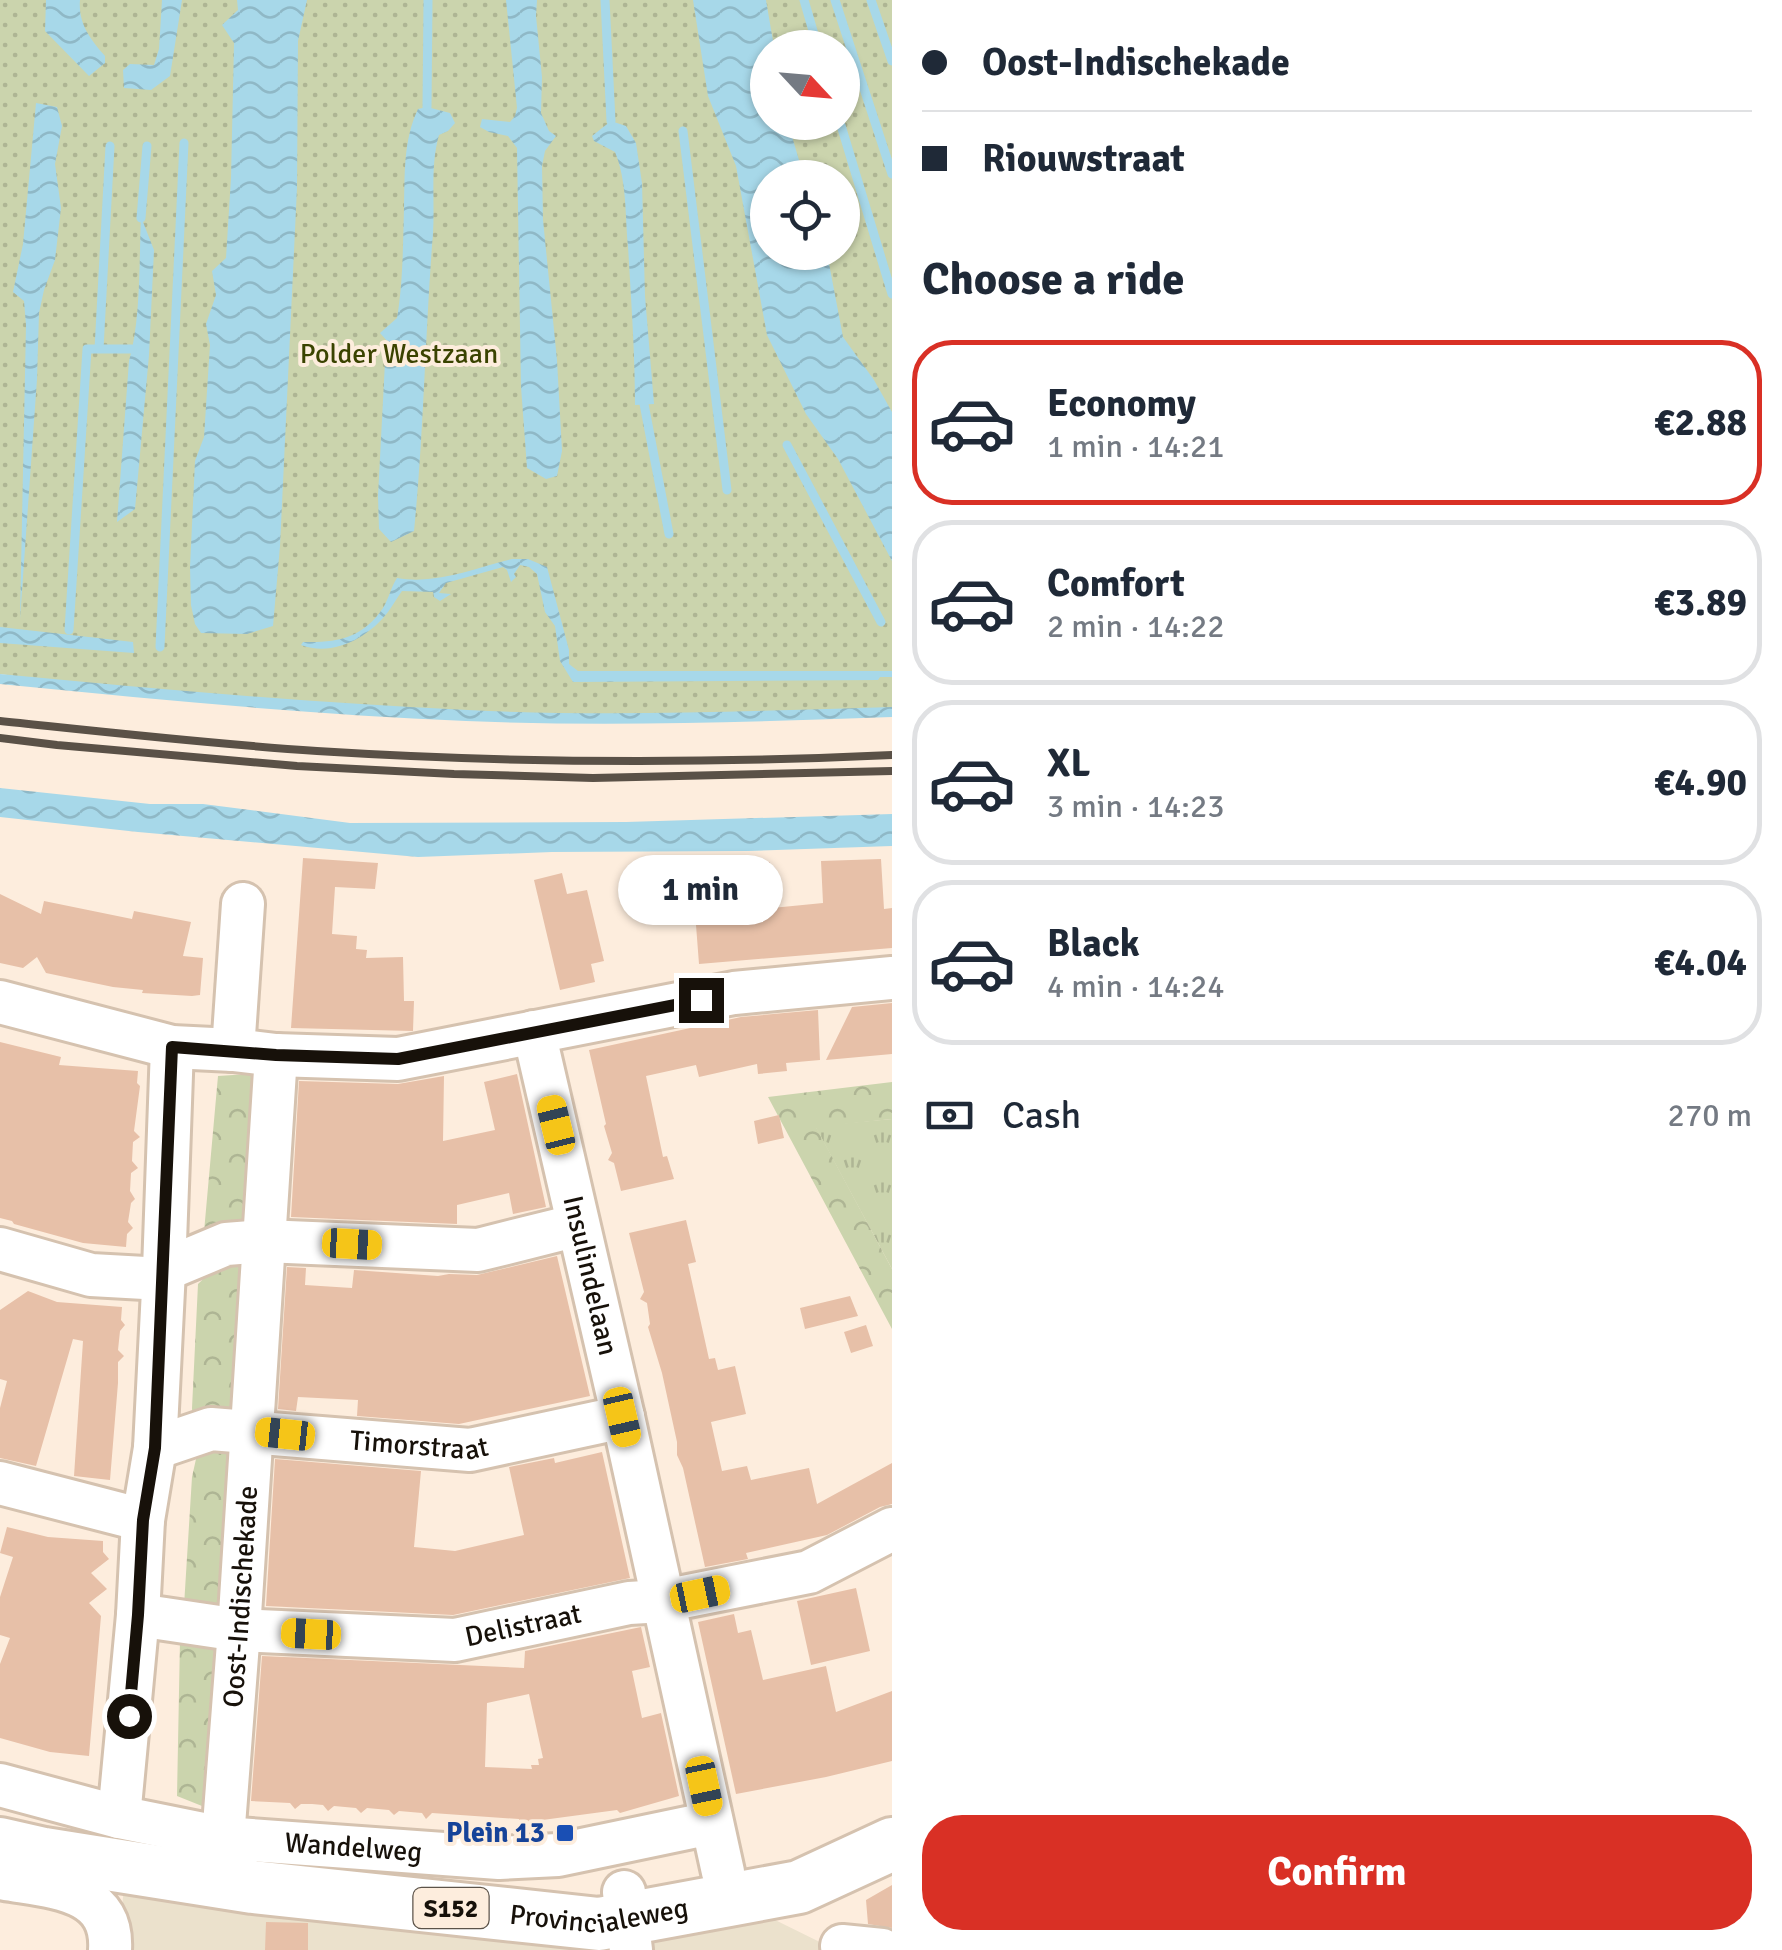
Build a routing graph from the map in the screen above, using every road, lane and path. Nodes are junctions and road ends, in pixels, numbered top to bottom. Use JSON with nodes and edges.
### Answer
{"nodes":[{"id":1,"x":243,"y":904,"type":"dead end"},
{"id":2,"x":892,"y":978,"type":"edge"},
{"id":3,"x":0,"y":1002,"type":"edge"},
{"id":4,"x":534,"y":1032,"type":"junction"},
{"id":5,"x":172,"y":1047,"type":"junction"},
{"id":6,"x":233,"y":1050,"type":"junction"},
{"id":7,"x":276,"y":1055,"type":"junction"},
{"id":8,"x":578,"y":1225,"type":"junction"},
{"id":9,"x":264,"y":1241,"type":"junction"},
{"id":10,"x":0,"y":1249,"type":"edge"},
{"id":11,"x":164,"y":1275,"type":"junction"},
{"id":12,"x":622,"y":1417,"type":"junction"},
{"id":13,"x":252,"y":1431,"type":"junction"},
{"id":14,"x":155,"y":1448,"type":"junction"},
{"id":15,"x":0,"y":1483,"type":"edge"},
{"id":16,"x":143,"y":1520,"type":"junction"},
{"id":17,"x":892,"y":1529,"type":"edge"},
{"id":18,"x":663,"y":1601,"type":"junction"},
{"id":19,"x":138,"y":1615,"type":"junction"},
{"id":20,"x":240,"y":1630,"type":"junction"},
{"id":21,"x":0,"y":1784,"type":"edge"},
{"id":22,"x":0,"y":1815,"type":"edge"},
{"id":23,"x":119,"y":1818,"type":"junction"},
{"id":24,"x":892,"y":1821,"type":"edge"},
{"id":25,"x":223,"y":1838,"type":"junction"},
{"id":26,"x":0,"y":1844,"type":"edge"},
{"id":27,"x":892,"y":1844,"type":"edge"},
{"id":28,"x":717,"y":1848,"type":"junction"},
{"id":29,"x":0,"y":1878,"type":"edge"},
{"id":30,"x":627,"y":1920,"type":"edge"},
{"id":31,"x":110,"y":1950,"type":"edge"}],
"edges":[{"from":1,"to":6,"type":"street"},
{"from":2,"to":4,"type":"street"},
{"from":3,"to":5,"type":"street"},
{"from":4,"to":7,"type":"street"},
{"from":4,"to":8,"type":"street","name":"Insulindelaan"},
{"from":5,"to":6,"type":"street"},
{"from":5,"to":11,"type":"street"},
{"from":6,"to":7,"type":"street"},
{"from":7,"to":9,"type":"street","name":"Oost-Indischekade"},
{"from":8,"to":9,"type":"street"},
{"from":8,"to":12,"type":"street","name":"Insulindelaan"},
{"from":9,"to":11,"type":"street"},
{"from":9,"to":13,"type":"street","name":"Oost-Indischekade"},
{"from":10,"to":11,"type":"street"},
{"from":11,"to":14,"type":"street"},
{"from":12,"to":13,"type":"street","name":"Timorstraat"},
{"from":12,"to":18,"type":"street","name":"Insulindelaan"},
{"from":13,"to":14,"type":"street","name":"Timorstraat"},
{"from":13,"to":20,"type":"street","name":"Oost-Indischekade"},
{"from":14,"to":16,"type":"street"},
{"from":15,"to":16,"type":"street"},
{"from":16,"to":19,"type":"street"},
{"from":17,"to":18,"type":"street","name":"Delistraat"},
{"from":18,"to":20,"type":"street","name":"Delistraat"},
{"from":18,"to":28,"type":"street","name":"Insulindelaan"},
{"from":19,"to":20,"type":"street","name":"Delistraat"},
{"from":19,"to":23,"type":"street"},
{"from":20,"to":25,"type":"street","name":"Oost-Indischekade"},
{"from":21,"to":23,"type":"street","name":"Wandelweg"},
{"from":22,"to":30,"type":"main road","name":"Provincialeweg","number":"S152"},
{"from":23,"to":25,"type":"street","name":"Wandelweg"},
{"from":24,"to":28,"type":"main road","name":"Wandelweg","number":"S152"},
{"from":25,"to":28,"type":"street","name":"Wandelweg"},
{"from":26,"to":30,"type":"main road","name":"Provincialeweg","number":"S152"},
{"from":27,"to":30,"type":"main road","name":"Provincialeweg","number":"S152"},
{"from":28,"to":30,"type":"main road","name":"Provincialeweg","number":"S152"},
{"from":29,"to":31,"type":"street"}]}
